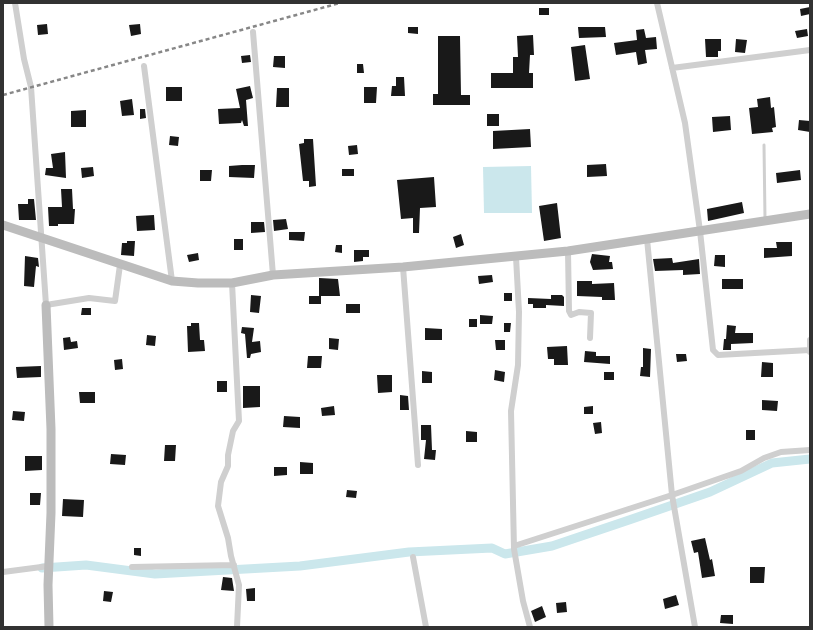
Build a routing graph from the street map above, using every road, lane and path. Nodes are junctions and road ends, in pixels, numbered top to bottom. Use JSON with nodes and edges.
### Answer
{"nodes":[{"id":1,"x":15,"y":3,"type":"edge"},
{"id":2,"x":657,"y":3,"type":"edge"},
{"id":3,"x":254,"y":32,"type":"dead end"},
{"id":4,"x":810,"y":50,"type":"edge"},
{"id":5,"x":144,"y":66,"type":"dead end"},
{"id":6,"x":672,"y":68,"type":"junction"},
{"id":7,"x":764,"y":145,"type":"dead end"},
{"id":8,"x":810,"y":214,"type":"edge"},
{"id":9,"x":765,"y":220,"type":"junction"},
{"id":10,"x":3,"y":225,"type":"edge"},
{"id":11,"x":700,"y":231,"type":"junction"},
{"id":12,"x":41,"y":236,"type":"junction"},
{"id":13,"x":647,"y":239,"type":"junction"},
{"id":14,"x":568,"y":252,"type":"junction"},
{"id":15,"x":516,"y":257,"type":"junction"},
{"id":16,"x":120,"y":265,"type":"junction"},
{"id":17,"x":403,"y":267,"type":"junction"},
{"id":18,"x":273,"y":275,"type":"junction"},
{"id":19,"x":172,"y":281,"type":"junction"},
{"id":20,"x":232,"y":283,"type":"junction"},
{"id":21,"x":46,"y":305,"type":"junction"},
{"id":22,"x":590,"y":338,"type":"dead end"},
{"id":23,"x":810,"y":340,"type":"edge"},
{"id":24,"x":810,"y":351,"type":"edge"},
{"id":25,"x":810,"y":450,"type":"edge"},
{"id":26,"x":418,"y":465,"type":"dead end"},
{"id":27,"x":673,"y":498,"type":"junction"},
{"id":28,"x":515,"y":543,"type":"junction"},
{"id":29,"x":413,"y":559,"type":"dead end"},
{"id":30,"x":132,"y":567,"type":"dead end"},
{"id":31,"x":49,"y":568,"type":"junction"},
{"id":32,"x":235,"y":570,"type":"junction"},
{"id":33,"x":3,"y":572,"type":"edge"},
{"id":34,"x":49,"y":627,"type":"edge"},
{"id":35,"x":237,"y":627,"type":"edge"},
{"id":36,"x":426,"y":627,"type":"edge"},
{"id":37,"x":530,"y":627,"type":"edge"},
{"id":38,"x":695,"y":627,"type":"edge"}],
"edges":[{"from":1,"to":12,"type":"street"},
{"from":2,"to":6,"type":"street"},
{"from":3,"to":18,"type":"street"},
{"from":4,"to":6,"type":"street"},
{"from":5,"to":19,"type":"street"},
{"from":6,"to":11,"type":"street"},
{"from":7,"to":9,"type":"lane"},
{"from":8,"to":9,"type":"main road"},
{"from":9,"to":11,"type":"main road"},
{"from":10,"to":12,"type":"main road"},
{"from":11,"to":13,"type":"main road"},
{"from":11,"to":24,"type":"street"},
{"from":12,"to":16,"type":"main road"},
{"from":12,"to":21,"type":"street"},
{"from":13,"to":14,"type":"main road"},
{"from":13,"to":27,"type":"street"},
{"from":14,"to":15,"type":"main road"},
{"from":14,"to":22,"type":"street"},
{"from":15,"to":17,"type":"main road"},
{"from":15,"to":28,"type":"street"},
{"from":16,"to":19,"type":"main road"},
{"from":16,"to":21,"type":"street"},
{"from":17,"to":18,"type":"main road"},
{"from":17,"to":26,"type":"street"},
{"from":18,"to":20,"type":"main road"},
{"from":19,"to":20,"type":"main road"},
{"from":20,"to":32,"type":"street"},
{"from":21,"to":31,"type":"main road"},
{"from":23,"to":24,"type":"street"},
{"from":25,"to":27,"type":"street"},
{"from":27,"to":28,"type":"street"},
{"from":27,"to":38,"type":"street"},
{"from":28,"to":37,"type":"street"},
{"from":29,"to":36,"type":"street"},
{"from":30,"to":32,"type":"street"},
{"from":31,"to":33,"type":"street"},
{"from":31,"to":34,"type":"main road"},
{"from":32,"to":35,"type":"street"}]}
